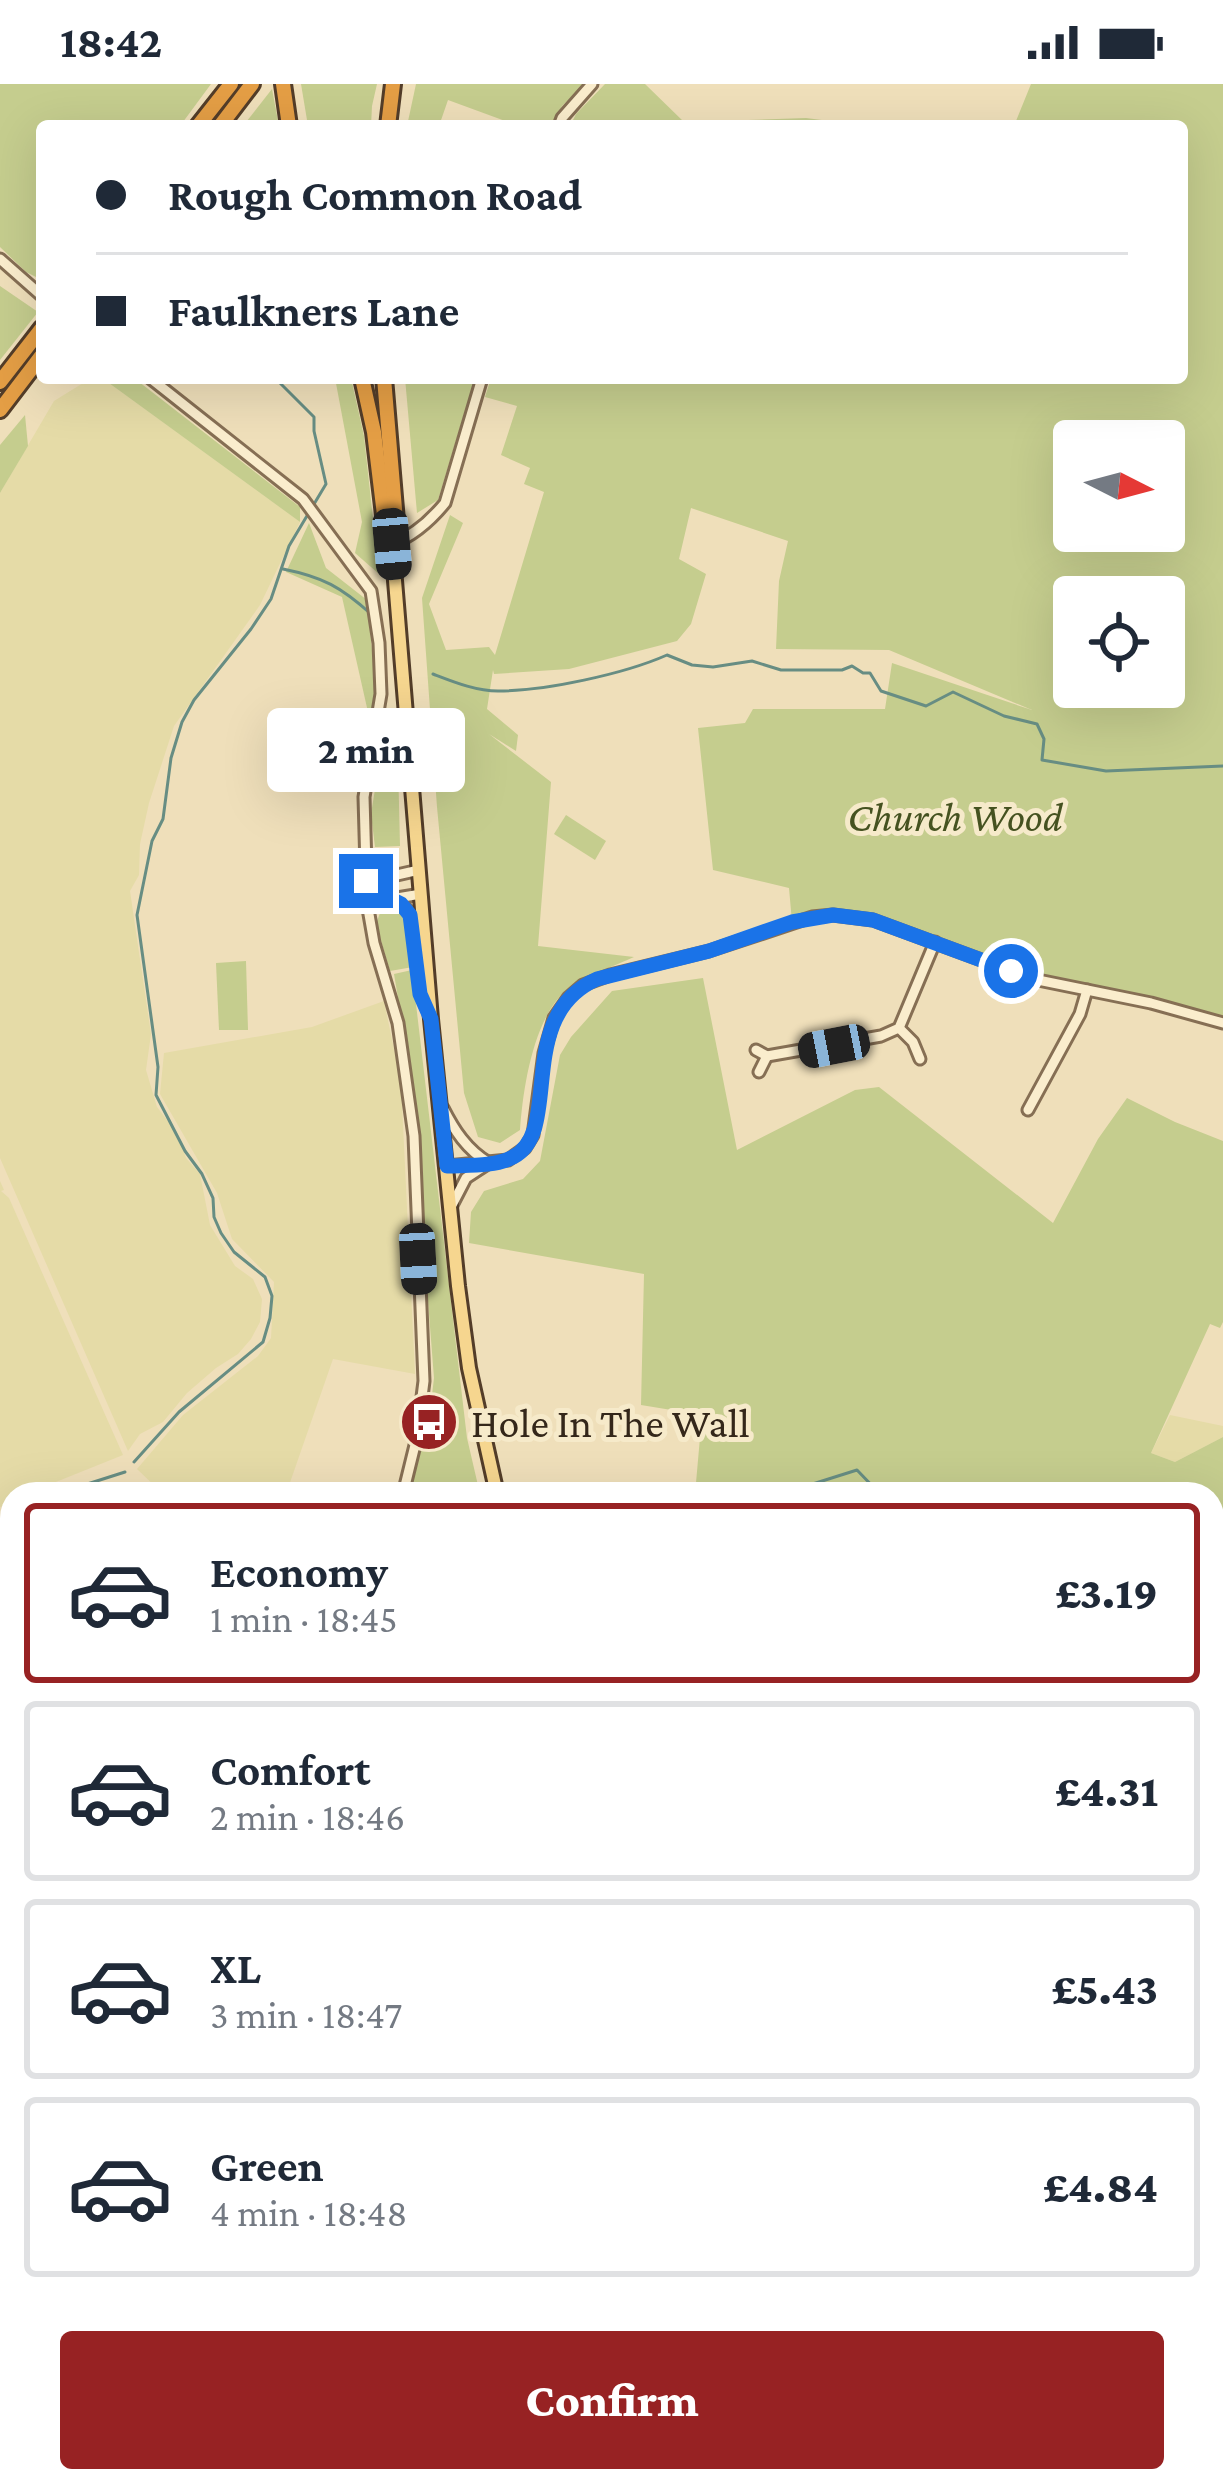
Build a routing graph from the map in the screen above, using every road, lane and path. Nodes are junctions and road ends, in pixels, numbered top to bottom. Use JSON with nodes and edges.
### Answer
{"nodes":[{"id":1,"x":231,"y":84,"type":"edge"},
{"id":2,"x":252,"y":84,"type":"edge"},
{"id":3,"x":283,"y":84,"type":"edge"},
{"id":4,"x":393,"y":84,"type":"edge"},
{"id":5,"x":592,"y":84,"type":"edge"},
{"id":6,"x":203,"y":120,"type":"edge"},
{"id":7,"x":225,"y":120,"type":"edge"},
{"id":8,"x":288,"y":120,"type":"edge"},
{"id":9,"x":389,"y":120,"type":"edge"},
{"id":10,"x":561,"y":120,"type":"edge"},
{"id":11,"x":0,"y":259,"type":"edge"},
{"id":12,"x":36,"y":291,"type":"edge"},
{"id":13,"x":36,"y":336,"type":"edge"},
{"id":14,"x":36,"y":364,"type":"edge"},
{"id":15,"x":0,"y":382,"type":"edge"},
{"id":16,"x":157,"y":384,"type":"edge"},
{"id":17,"x":363,"y":384,"type":"edge"},
{"id":18,"x":385,"y":384,"type":"edge"},
{"id":19,"x":480,"y":384,"type":"edge"},
{"id":20,"x":0,"y":410,"type":"edge"},
{"id":21,"x":392,"y":544,"type":"junction"},
{"id":22,"x":419,"y":870,"type":"junction"},
{"id":23,"x":366,"y":881,"type":"junction"},
{"id":24,"x":422,"y":894,"type":"junction"},
{"id":25,"x":393,"y":900,"type":"junction"},
{"id":26,"x":367,"y":903,"type":"junction"},
{"id":27,"x":934,"y":943,"type":"junction"},
{"id":28,"x":1087,"y":990,"type":"junction"},
{"id":29,"x":431,"y":1019,"type":"junction"},
{"id":30,"x":1223,"y":1023,"type":"edge"},
{"id":31,"x":899,"y":1028,"type":"junction"},
{"id":32,"x":920,"y":1059,"type":"dead end"},
{"id":33,"x":759,"y":1072,"type":"dead end"},
{"id":34,"x":440,"y":1104,"type":"junction"},
{"id":35,"x":1028,"y":1110,"type":"dead end"},
{"id":36,"x":489,"y":1163,"type":"junction"},
{"id":37,"x":447,"y":1166,"type":"junction"},
{"id":38,"x":451,"y":1207,"type":"junction"},
{"id":39,"x":406,"y":1482,"type":"edge"},
{"id":40,"x":494,"y":1482,"type":"edge"}],
"edges":[{"from":1,"to":6,"type":"highway"},
{"from":2,"to":7,"type":"highway"},
{"from":3,"to":8,"type":"highway"},
{"from":4,"to":9,"type":"highway"},
{"from":5,"to":10,"type":"street"},
{"from":11,"to":12,"type":"street"},
{"from":13,"to":15,"type":"highway"},
{"from":14,"to":20,"type":"highway"},
{"from":16,"to":23,"type":"street"},
{"from":17,"to":21,"type":"highway"},
{"from":18,"to":21,"type":"highway"},
{"from":19,"to":21,"type":"street"},
{"from":21,"to":22,"type":"main road"},
{"from":22,"to":23,"type":"street"},
{"from":22,"to":24,"type":"main road"},
{"from":23,"to":26,"type":"street"},
{"from":24,"to":25,"type":"street"},
{"from":24,"to":29,"type":"main road"},
{"from":25,"to":26,"type":"street"},
{"from":25,"to":29,"type":"street"},
{"from":26,"to":39,"type":"street"},
{"from":27,"to":28,"type":"street"},
{"from":27,"to":31,"type":"street"},
{"from":27,"to":36,"type":"street"},
{"from":28,"to":30,"type":"street"},
{"from":28,"to":35,"type":"street"},
{"from":29,"to":34,"type":"main road"},
{"from":31,"to":32,"type":"street"},
{"from":31,"to":33,"type":"street"},
{"from":34,"to":36,"type":"street"},
{"from":34,"to":37,"type":"main road"},
{"from":36,"to":37,"type":"street"},
{"from":36,"to":38,"type":"street"},
{"from":37,"to":38,"type":"main road"},
{"from":38,"to":40,"type":"main road"}]}
